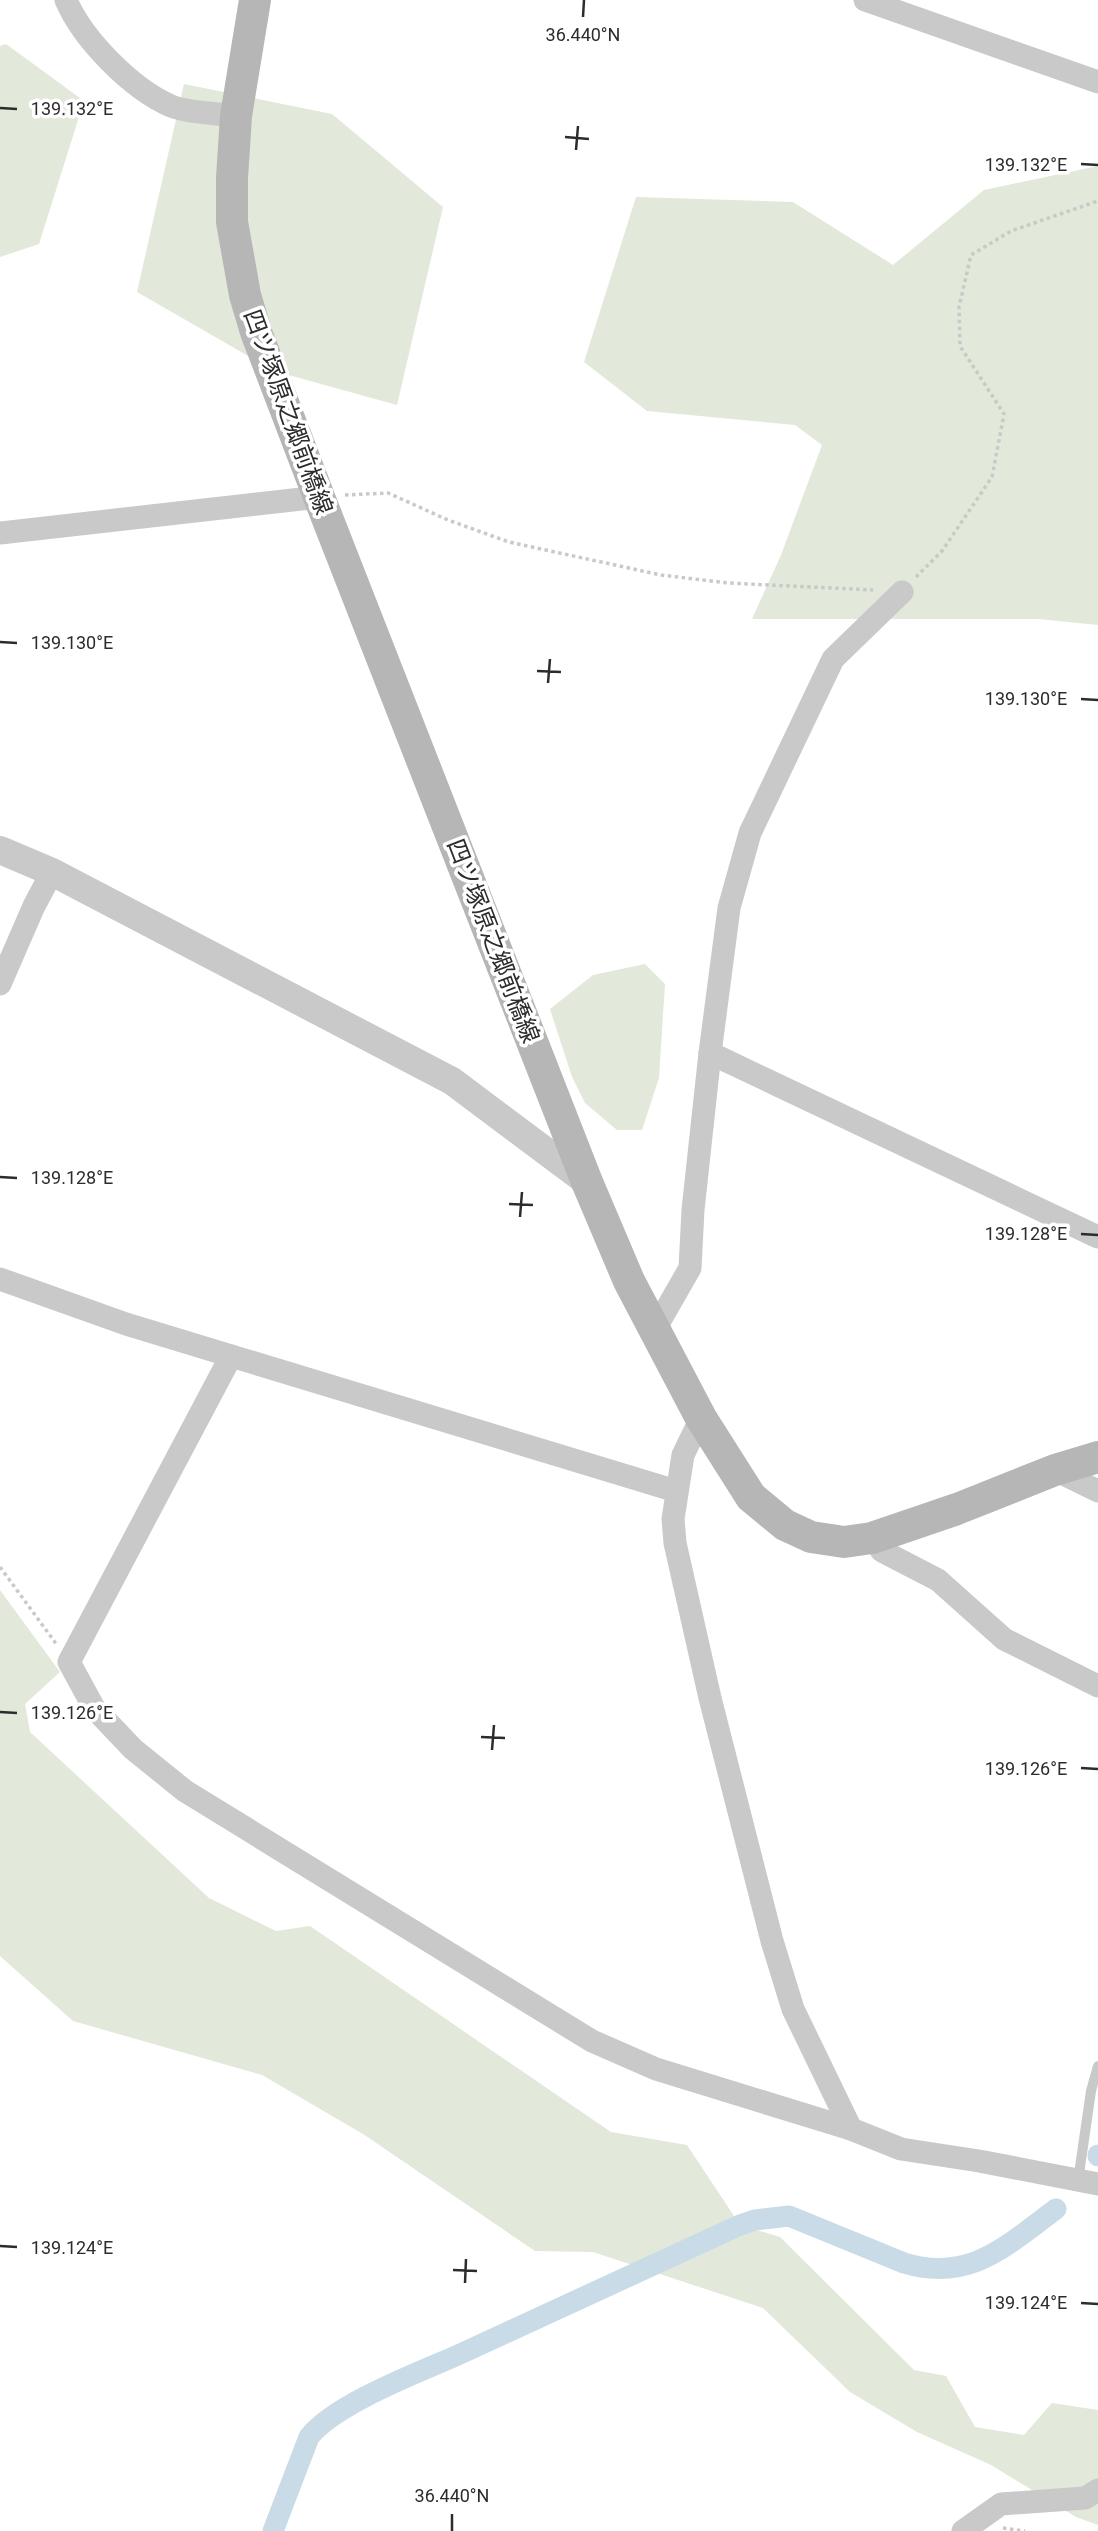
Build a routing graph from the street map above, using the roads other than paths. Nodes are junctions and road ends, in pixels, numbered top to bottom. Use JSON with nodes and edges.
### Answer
{"nodes":[{"id":1,"x":66,"y":0,"type":"edge"},
{"id":2,"x":255,"y":0,"type":"edge"},
{"id":3,"x":865,"y":0,"type":"edge"},
{"id":4,"x":1098,"y":82,"type":"edge"},
{"id":5,"x":236,"y":116,"type":"junction"},
{"id":6,"x":319,"y":497,"type":"junction"},
{"id":7,"x":0,"y":533,"type":"edge"},
{"id":8,"x":902,"y":592,"type":"road end"},
{"id":9,"x":0,"y":850,"type":"edge"},
{"id":10,"x":52,"y":872,"type":"junction"},
{"id":11,"x":0,"y":984,"type":"edge"},
{"id":12,"x":710,"y":1053,"type":"junction"},
{"id":13,"x":587,"y":1182,"type":"junction"},
{"id":14,"x":1098,"y":1237,"type":"edge"},
{"id":15,"x":0,"y":1279,"type":"edge"},
{"id":16,"x":654,"y":1331,"type":"junction"},
{"id":17,"x":231,"y":1356,"type":"junction"},
{"id":18,"x":701,"y":1418,"type":"junction"},
{"id":19,"x":1098,"y":1457,"type":"edge"},
{"id":20,"x":1055,"y":1470,"type":"junction"},
{"id":21,"x":676,"y":1491,"type":"junction"},
{"id":22,"x":1098,"y":1491,"type":"edge"},
{"id":23,"x":872,"y":1538,"type":"junction"},
{"id":24,"x":1098,"y":1686,"type":"edge"},
{"id":25,"x":1098,"y":2066,"type":"edge"},
{"id":26,"x":851,"y":2129,"type":"junction"},
{"id":27,"x":1088,"y":2183,"type":"edge"},
{"id":28,"x":1098,"y":2490,"type":"edge"},
{"id":29,"x":963,"y":2531,"type":"edge"}],
"edges":[{"from":1,"to":5,"type":"street"},
{"from":2,"to":5,"type":"main road","name":"四ツ塚原之郷前橋線"},
{"from":3,"to":4,"type":"street"},
{"from":5,"to":6,"type":"main road","name":"四ツ塚原之郷前橋線"},
{"from":6,"to":7,"type":"street"},
{"from":6,"to":13,"type":"main road","name":"四ツ塚原之郷前橋線"},
{"from":8,"to":12,"type":"street"},
{"from":9,"to":10,"type":"street"},
{"from":10,"to":11,"type":"street"},
{"from":10,"to":13,"type":"street"},
{"from":12,"to":14,"type":"street"},
{"from":12,"to":16,"type":"street"},
{"from":13,"to":16,"type":"main road","name":"四ツ塚原之郷前橋線"},
{"from":15,"to":17,"type":"street"},
{"from":16,"to":18,"type":"main road","name":"四ツ塚原之郷前橋線"},
{"from":17,"to":21,"type":"street"},
{"from":17,"to":26,"type":"street"},
{"from":18,"to":21,"type":"street"},
{"from":18,"to":23,"type":"main road","name":"四ツ塚原之郷前橋線"},
{"from":19,"to":20,"type":"main road","name":"四ツ塚原之郷前橋線"},
{"from":20,"to":22,"type":"street"},
{"from":20,"to":23,"type":"main road","name":"四ツ塚原之郷前橋線"},
{"from":21,"to":26,"type":"street"},
{"from":23,"to":24,"type":"street"},
{"from":25,"to":27,"type":"lane"},
{"from":26,"to":27,"type":"street"},
{"from":28,"to":29,"type":"street"}]}
